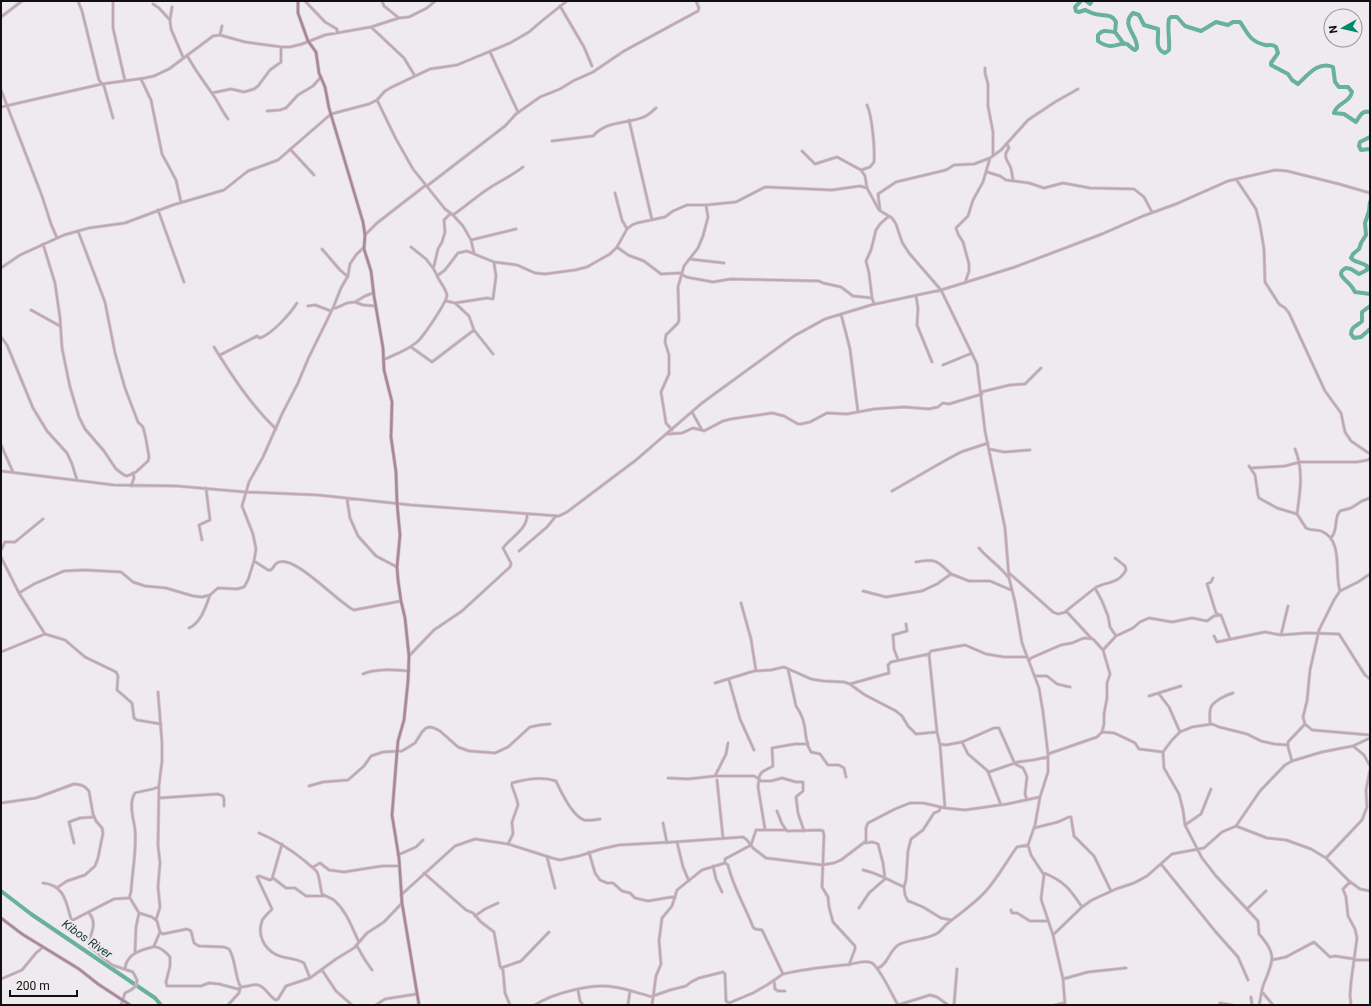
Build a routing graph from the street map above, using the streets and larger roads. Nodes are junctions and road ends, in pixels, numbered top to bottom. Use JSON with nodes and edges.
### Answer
{"nodes":[{"id":1,"x":22,"y":1,"type":"edge"},
{"id":2,"x":78,"y":1,"type":"edge"},
{"id":3,"x":113,"y":1,"type":"edge"},
{"id":4,"x":298,"y":1,"type":"edge"},
{"id":5,"x":305,"y":1,"type":"edge"},
{"id":6,"x":382,"y":1,"type":"edge"},
{"id":7,"x":435,"y":1,"type":"edge"},
{"id":8,"x":567,"y":1,"type":"edge"},
{"id":9,"x":696,"y":1,"type":"edge"},
{"id":10,"x":153,"y":4,"type":"dead end"},
{"id":11,"x":560,"y":6,"type":"junction"},
{"id":12,"x":172,"y":7,"type":"dead end"},
{"id":13,"x":1,"y":17,"type":"edge"},
{"id":14,"x":399,"y":18,"type":"junction"},
{"id":15,"x":170,"y":20,"type":"junction"},
{"id":16,"x":222,"y":26,"type":"dead end"},
{"id":17,"x":371,"y":27,"type":"junction"},
{"id":18,"x":337,"y":33,"type":"junction"},
{"id":19,"x":220,"y":35,"type":"junction"},
{"id":20,"x":308,"y":40,"type":"junction"},
{"id":21,"x":281,"y":47,"type":"junction"},
{"id":22,"x":490,"y":52,"type":"junction"},
{"id":23,"x":187,"y":55,"type":"junction"},
{"id":24,"x":183,"y":58,"type":"junction"},
{"id":25,"x":592,"y":66,"type":"dead end"},
{"id":26,"x":985,"y":68,"type":"dead end"},
{"id":27,"x":414,"y":76,"type":"junction"},
{"id":28,"x":321,"y":77,"type":"junction"},
{"id":29,"x":141,"y":79,"type":"junction"},
{"id":30,"x":124,"y":81,"type":"junction"},
{"id":31,"x":102,"y":84,"type":"junction"},
{"id":32,"x":1078,"y":89,"type":"dead end"},
{"id":33,"x":1,"y":90,"type":"edge"},
{"id":34,"x":212,"y":94,"type":"junction"},
{"id":35,"x":377,"y":100,"type":"junction"},
{"id":36,"x":866,"y":105,"type":"dead end"},
{"id":37,"x":8,"y":106,"type":"junction"},
{"id":38,"x":1,"y":107,"type":"edge"},
{"id":39,"x":656,"y":108,"type":"dead end"},
{"id":40,"x":267,"y":111,"type":"dead end"},
{"id":41,"x":518,"y":113,"type":"junction"},
{"id":42,"x":331,"y":114,"type":"junction"},
{"id":43,"x":114,"y":118,"type":"dead end"},
{"id":44,"x":228,"y":119,"type":"dead end"},
{"id":45,"x":629,"y":120,"type":"junction"},
{"id":46,"x":552,"y":141,"type":"dead end"},
{"id":47,"x":1007,"y":144,"type":"junction"},
{"id":48,"x":290,"y":149,"type":"junction"},
{"id":49,"x":802,"y":151,"type":"dead end"},
{"id":50,"x":993,"y":155,"type":"junction"},
{"id":51,"x":990,"y":158,"type":"junction"},
{"id":52,"x":523,"y":167,"type":"dead end"},
{"id":53,"x":861,"y":170,"type":"junction"},
{"id":54,"x":987,"y":172,"type":"junction"},
{"id":55,"x":314,"y":175,"type":"dead end"},
{"id":56,"x":1236,"y":179,"type":"junction"},
{"id":57,"x":1013,"y":180,"type":"junction"},
{"id":58,"x":427,"y":186,"type":"junction"},
{"id":59,"x":867,"y":188,"type":"junction"},
{"id":60,"x":615,"y":192,"type":"dead end"},
{"id":61,"x":1370,"y":193,"type":"edge"},
{"id":62,"x":181,"y":202,"type":"junction"},
{"id":63,"x":706,"y":205,"type":"junction"},
{"id":64,"x":158,"y":210,"type":"junction"},
{"id":65,"x":880,"y":210,"type":"junction"},
{"id":66,"x":1152,"y":212,"type":"junction"},
{"id":67,"x":451,"y":213,"type":"junction"},
{"id":68,"x":454,"y":215,"type":"junction"},
{"id":69,"x":889,"y":216,"type":"junction"},
{"id":70,"x":652,"y":220,"type":"junction"},
{"id":71,"x":516,"y":229,"type":"dead end"},
{"id":72,"x":627,"y":229,"type":"junction"},
{"id":73,"x":78,"y":231,"type":"junction"},
{"id":74,"x":365,"y":235,"type":"junction"},
{"id":75,"x":57,"y":238,"type":"junction"},
{"id":76,"x":471,"y":240,"type":"junction"},
{"id":77,"x":43,"y":244,"type":"junction"},
{"id":78,"x":411,"y":247,"type":"dead end"},
{"id":79,"x":617,"y":247,"type":"junction"},
{"id":80,"x":364,"y":248,"type":"junction"},
{"id":81,"x":322,"y":249,"type":"dead end"},
{"id":82,"x":474,"y":253,"type":"junction"},
{"id":83,"x":689,"y":259,"type":"junction"},
{"id":84,"x":494,"y":262,"type":"junction"},
{"id":85,"x":724,"y":263,"type":"dead end"},
{"id":86,"x":1,"y":268,"type":"edge"},
{"id":87,"x":433,"y":268,"type":"junction"},
{"id":88,"x":682,"y":274,"type":"junction"},
{"id":89,"x":347,"y":276,"type":"junction"},
{"id":90,"x":437,"y":276,"type":"junction"},
{"id":91,"x":184,"y":282,"type":"dead end"},
{"id":92,"x":965,"y":283,"type":"junction"},
{"id":93,"x":941,"y":290,"type":"junction"},
{"id":94,"x":373,"y":293,"type":"junction"},
{"id":95,"x":916,"y":295,"type":"junction"},
{"id":96,"x":872,"y":298,"type":"junction"},
{"id":97,"x":446,"y":301,"type":"junction"},
{"id":98,"x":355,"y":302,"type":"junction"},
{"id":99,"x":297,"y":303,"type":"dead end"},
{"id":100,"x":455,"y":303,"type":"junction"},
{"id":101,"x":874,"y":304,"type":"junction"},
{"id":102,"x":308,"y":306,"type":"dead end"},
{"id":103,"x":376,"y":306,"type":"junction"},
{"id":104,"x":333,"y":308,"type":"junction"},
{"id":105,"x":31,"y":310,"type":"dead end"},
{"id":106,"x":331,"y":312,"type":"junction"},
{"id":107,"x":841,"y":314,"type":"junction"},
{"id":108,"x":60,"y":326,"type":"junction"},
{"id":109,"x":474,"y":330,"type":"junction"},
{"id":110,"x":1,"y":337,"type":"edge"},
{"id":111,"x":214,"y":347,"type":"dead end"},
{"id":112,"x":411,"y":347,"type":"junction"},
{"id":113,"x":972,"y":353,"type":"junction"},
{"id":114,"x":494,"y":354,"type":"dead end"},
{"id":115,"x":220,"y":356,"type":"junction"},
{"id":116,"x":383,"y":360,"type":"junction"},
{"id":117,"x":932,"y":362,"type":"dead end"},
{"id":118,"x":943,"y":365,"type":"dead end"},
{"id":119,"x":1041,"y":368,"type":"dead end"},
{"id":120,"x":982,"y":393,"type":"junction"},
{"id":121,"x":692,"y":412,"type":"junction"},
{"id":122,"x":858,"y":412,"type":"junction"},
{"id":123,"x":276,"y":429,"type":"junction"},
{"id":124,"x":672,"y":430,"type":"junction"},
{"id":125,"x":702,"y":430,"type":"junction"},
{"id":126,"x":668,"y":434,"type":"junction"},
{"id":127,"x":988,"y":443,"type":"junction"},
{"id":128,"x":1,"y":445,"type":"edge"},
{"id":129,"x":990,"y":449,"type":"junction"},
{"id":130,"x":1295,"y":449,"type":"dead end"},
{"id":131,"x":1030,"y":450,"type":"dead end"},
{"id":132,"x":1370,"y":454,"type":"edge"},
{"id":133,"x":1370,"y":458,"type":"edge"},
{"id":134,"x":1300,"y":462,"type":"junction"},
{"id":135,"x":1249,"y":466,"type":"dead end"},
{"id":136,"x":1251,"y":468,"type":"junction"},
{"id":137,"x":1,"y":471,"type":"edge"},
{"id":138,"x":13,"y":472,"type":"junction"},
{"id":139,"x":133,"y":473,"type":"junction"},
{"id":140,"x":77,"y":480,"type":"junction"},
{"id":141,"x":131,"y":486,"type":"junction"},
{"id":142,"x":206,"y":488,"type":"junction"},
{"id":143,"x":892,"y":491,"type":"dead end"},
{"id":144,"x":245,"y":492,"type":"junction"},
{"id":145,"x":346,"y":498,"type":"junction"},
{"id":146,"x":1370,"y":498,"type":"edge"},
{"id":147,"x":397,"y":503,"type":"junction"},
{"id":148,"x":528,"y":514,"type":"junction"},
{"id":149,"x":1297,"y":514,"type":"junction"},
{"id":150,"x":556,"y":516,"type":"junction"},
{"id":151,"x":43,"y":519,"type":"dead end"},
{"id":152,"x":1330,"y":538,"type":"junction"},
{"id":153,"x":202,"y":540,"type":"dead end"},
{"id":154,"x":979,"y":548,"type":"dead end"},
{"id":155,"x":1,"y":550,"type":"edge"},
{"id":156,"x":518,"y":551,"type":"dead end"},
{"id":157,"x":1,"y":557,"type":"edge"},
{"id":158,"x":1115,"y":558,"type":"dead end"},
{"id":159,"x":254,"y":561,"type":"junction"},
{"id":160,"x":916,"y":562,"type":"dead end"},
{"id":161,"x":397,"y":567,"type":"junction"},
{"id":162,"x":1008,"y":573,"type":"junction"},
{"id":163,"x":951,"y":574,"type":"junction"},
{"id":164,"x":1370,"y":574,"type":"edge"},
{"id":165,"x":1009,"y":578,"type":"junction"},
{"id":166,"x":1213,"y":578,"type":"dead end"},
{"id":167,"x":1095,"y":588,"type":"junction"},
{"id":168,"x":862,"y":591,"type":"dead end"},
{"id":169,"x":1012,"y":591,"type":"junction"},
{"id":170,"x":1340,"y":591,"type":"junction"},
{"id":171,"x":19,"y":593,"type":"junction"},
{"id":172,"x":210,"y":595,"type":"junction"},
{"id":173,"x":401,"y":601,"type":"junction"},
{"id":174,"x":741,"y":603,"type":"dead end"},
{"id":175,"x":1288,"y":606,"type":"dead end"},
{"id":176,"x":1066,"y":612,"type":"junction"},
{"id":177,"x":1219,"y":615,"type":"junction"},
{"id":178,"x":906,"y":624,"type":"dead end"},
{"id":179,"x":189,"y":628,"type":"dead end"},
{"id":180,"x":45,"y":634,"type":"junction"},
{"id":181,"x":1319,"y":634,"type":"junction"},
{"id":182,"x":1281,"y":635,"type":"junction"},
{"id":183,"x":1116,"y":636,"type":"junction"},
{"id":184,"x":1214,"y":636,"type":"dead end"},
{"id":185,"x":1093,"y":639,"type":"junction"},
{"id":186,"x":1230,"y":639,"type":"junction"},
{"id":187,"x":1103,"y":650,"type":"junction"},
{"id":188,"x":1,"y":652,"type":"edge"},
{"id":189,"x":929,"y":654,"type":"junction"},
{"id":190,"x":409,"y":656,"type":"junction"},
{"id":191,"x":1027,"y":657,"type":"junction"},
{"id":192,"x":898,"y":660,"type":"junction"},
{"id":193,"x":1029,"y":661,"type":"junction"},
{"id":194,"x":788,"y":669,"type":"junction"},
{"id":195,"x":409,"y":671,"type":"junction"},
{"id":196,"x":756,"y":671,"type":"junction"},
{"id":197,"x":363,"y":674,"type":"dead end"},
{"id":198,"x":1035,"y":676,"type":"junction"},
{"id":199,"x":729,"y":680,"type":"junction"},
{"id":200,"x":1370,"y":680,"type":"edge"},
{"id":201,"x":714,"y":684,"type":"dead end"},
{"id":202,"x":850,"y":684,"type":"junction"},
{"id":203,"x":1181,"y":686,"type":"dead end"},
{"id":204,"x":1070,"y":687,"type":"dead end"},
{"id":205,"x":158,"y":692,"type":"dead end"},
{"id":206,"x":1233,"y":693,"type":"dead end"},
{"id":207,"x":1159,"y":694,"type":"junction"},
{"id":208,"x":1149,"y":696,"type":"dead end"},
{"id":209,"x":161,"y":724,"type":"junction"},
{"id":210,"x":550,"y":724,"type":"dead end"},
{"id":211,"x":1210,"y":724,"type":"junction"},
{"id":212,"x":1305,"y":724,"type":"junction"},
{"id":213,"x":937,"y":732,"type":"junction"},
{"id":214,"x":1102,"y":732,"type":"junction"},
{"id":215,"x":1180,"y":732,"type":"junction"},
{"id":216,"x":1370,"y":737,"type":"edge"},
{"id":217,"x":962,"y":742,"type":"junction"},
{"id":218,"x":728,"y":743,"type":"dead end"},
{"id":219,"x":807,"y":744,"type":"junction"},
{"id":220,"x":940,"y":744,"type":"junction"},
{"id":221,"x":1288,"y":745,"type":"junction"},
{"id":222,"x":1354,"y":746,"type":"junction"},
{"id":223,"x":754,"y":750,"type":"dead end"},
{"id":224,"x":397,"y":752,"type":"junction"},
{"id":225,"x":1164,"y":752,"type":"junction"},
{"id":226,"x":1048,"y":756,"type":"junction"},
{"id":227,"x":1292,"y":761,"type":"junction"},
{"id":228,"x":1015,"y":763,"type":"junction"},
{"id":229,"x":1370,"y":766,"type":"edge"},
{"id":230,"x":1370,"y":770,"type":"edge"},
{"id":231,"x":988,"y":772,"type":"junction"},
{"id":232,"x":715,"y":776,"type":"junction"},
{"id":233,"x":846,"y":776,"type":"dead end"},
{"id":234,"x":668,"y":778,"type":"dead end"},
{"id":235,"x":759,"y":779,"type":"junction"},
{"id":236,"x":717,"y":780,"type":"dead end"},
{"id":237,"x":309,"y":786,"type":"dead end"},
{"id":238,"x":159,"y":787,"type":"junction"},
{"id":239,"x":1211,"y":789,"type":"dead end"},
{"id":240,"x":1040,"y":797,"type":"junction"},
{"id":241,"x":159,"y":798,"type":"junction"},
{"id":242,"x":1027,"y":800,"type":"junction"},
{"id":243,"x":1,"y":803,"type":"edge"},
{"id":244,"x":1001,"y":805,"type":"junction"},
{"id":245,"x":224,"y":806,"type":"dead end"},
{"id":246,"x":941,"y":807,"type":"junction"},
{"id":247,"x":945,"y":808,"type":"junction"},
{"id":248,"x":777,"y":811,"type":"dead end"},
{"id":249,"x":94,"y":817,"type":"junction"},
{"id":250,"x":600,"y":819,"type":"dead end"},
{"id":251,"x":663,"y":823,"type":"dead end"},
{"id":252,"x":1185,"y":825,"type":"junction"},
{"id":253,"x":1236,"y":826,"type":"junction"},
{"id":254,"x":1034,"y":828,"type":"junction"},
{"id":255,"x":765,"y":829,"type":"junction"},
{"id":256,"x":785,"y":830,"type":"junction"},
{"id":257,"x":804,"y":831,"type":"junction"},
{"id":258,"x":259,"y":833,"type":"dead end"},
{"id":259,"x":723,"y":838,"type":"junction"},
{"id":260,"x":423,"y":840,"type":"dead end"},
{"id":261,"x":677,"y":842,"type":"junction"},
{"id":262,"x":74,"y":843,"type":"dead end"},
{"id":263,"x":667,"y":843,"type":"junction"},
{"id":264,"x":864,"y":843,"type":"junction"},
{"id":265,"x":282,"y":844,"type":"junction"},
{"id":266,"x":508,"y":844,"type":"junction"},
{"id":267,"x":751,"y":845,"type":"junction"},
{"id":268,"x":1028,"y":845,"type":"junction"},
{"id":269,"x":1197,"y":849,"type":"junction"},
{"id":270,"x":589,"y":852,"type":"junction"},
{"id":271,"x":398,"y":855,"type":"junction"},
{"id":272,"x":547,"y":857,"type":"junction"},
{"id":273,"x":1326,"y":858,"type":"junction"},
{"id":274,"x":725,"y":863,"type":"junction"},
{"id":275,"x":1161,"y":864,"type":"junction"},
{"id":276,"x":822,"y":865,"type":"junction"},
{"id":277,"x":399,"y":866,"type":"junction"},
{"id":278,"x":713,"y":866,"type":"junction"},
{"id":279,"x":312,"y":867,"type":"junction"},
{"id":280,"x":863,"y":870,"type":"dead end"},
{"id":281,"x":424,"y":873,"type":"junction"},
{"id":282,"x":1043,"y":873,"type":"junction"},
{"id":283,"x":273,"y":878,"type":"junction"},
{"id":284,"x":885,"y":879,"type":"junction"},
{"id":285,"x":689,"y":881,"type":"junction"},
{"id":286,"x":1350,"y":882,"type":"junction"},
{"id":287,"x":43,"y":883,"type":"dead end"},
{"id":288,"x":58,"y":887,"type":"junction"},
{"id":289,"x":904,"y":887,"type":"junction"},
{"id":290,"x":555,"y":888,"type":"dead end"},
{"id":291,"x":1111,"y":891,"type":"junction"},
{"id":292,"x":1266,"y":891,"type":"dead end"},
{"id":293,"x":1370,"y":891,"type":"edge"},
{"id":294,"x":722,"y":892,"type":"dead end"},
{"id":295,"x":401,"y":895,"type":"junction"},
{"id":296,"x":324,"y":896,"type":"junction"},
{"id":297,"x":130,"y":898,"type":"junction"},
{"id":298,"x":675,"y":898,"type":"junction"},
{"id":299,"x":498,"y":902,"type":"dead end"},
{"id":300,"x":402,"y":903,"type":"junction"},
{"id":301,"x":1082,"y":907,"type":"junction"},
{"id":302,"x":859,"y":908,"type":"dead end"},
{"id":303,"x":1248,"y":908,"type":"junction"},
{"id":304,"x":1011,"y":910,"type":"dead end"},
{"id":305,"x":89,"y":913,"type":"junction"},
{"id":306,"x":139,"y":913,"type":"junction"},
{"id":307,"x":475,"y":916,"type":"junction"},
{"id":308,"x":1,"y":918,"type":"edge"},
{"id":309,"x":156,"y":920,"type":"junction"},
{"id":310,"x":954,"y":920,"type":"junction"},
{"id":311,"x":1048,"y":921,"type":"junction"},
{"id":312,"x":160,"y":932,"type":"junction"},
{"id":313,"x":549,"y":932,"type":"dead end"},
{"id":314,"x":1053,"y":935,"type":"junction"},
{"id":315,"x":359,"y":942,"type":"junction"},
{"id":316,"x":154,"y":946,"type":"junction"},
{"id":317,"x":357,"y":946,"type":"junction"},
{"id":318,"x":42,"y":948,"type":"junction"},
{"id":319,"x":135,"y":953,"type":"junction"},
{"id":320,"x":1354,"y":959,"type":"junction"},
{"id":321,"x":1272,"y":960,"type":"junction"},
{"id":322,"x":1370,"y":960,"type":"edge"},
{"id":323,"x":849,"y":965,"type":"junction"},
{"id":324,"x":501,"y":968,"type":"junction"},
{"id":325,"x":878,"y":968,"type":"junction"},
{"id":326,"x":1126,"y":968,"type":"dead end"},
{"id":327,"x":125,"y":969,"type":"junction"},
{"id":328,"x":957,"y":969,"type":"dead end"},
{"id":329,"x":322,"y":970,"type":"junction"},
{"id":330,"x":372,"y":970,"type":"dead end"},
{"id":331,"x":783,"y":974,"type":"junction"},
{"id":332,"x":310,"y":978,"type":"junction"},
{"id":333,"x":1,"y":979,"type":"edge"},
{"id":334,"x":774,"y":980,"type":"junction"},
{"id":335,"x":1063,"y":980,"type":"junction"},
{"id":336,"x":1248,"y":980,"type":"dead end"},
{"id":337,"x":241,"y":988,"type":"junction"},
{"id":338,"x":578,"y":990,"type":"junction"},
{"id":339,"x":630,"y":991,"type":"junction"},
{"id":340,"x":785,"y":991,"type":"dead end"},
{"id":341,"x":1263,"y":992,"type":"junction"},
{"id":342,"x":417,"y":994,"type":"junction"},
{"id":343,"x":653,"y":996,"type":"junction"},
{"id":344,"x":1251,"y":997,"type":"dead end"},
{"id":345,"x":123,"y":1000,"type":"junction"},
{"id":346,"x":1065,"y":1004,"type":"edge"},
{"id":347,"x":120,"y":1005,"type":"edge"},
{"id":348,"x":130,"y":1005,"type":"edge"},
{"id":349,"x":228,"y":1005,"type":"edge"},
{"id":350,"x":352,"y":1005,"type":"edge"},
{"id":351,"x":376,"y":1005,"type":"edge"},
{"id":352,"x":419,"y":1005,"type":"edge"},
{"id":353,"x":510,"y":1005,"type":"edge"},
{"id":354,"x":535,"y":1005,"type":"edge"},
{"id":355,"x":583,"y":1005,"type":"edge"},
{"id":356,"x":628,"y":1005,"type":"edge"},
{"id":357,"x":652,"y":1005,"type":"edge"},
{"id":358,"x":898,"y":1005,"type":"edge"},
{"id":359,"x":948,"y":1005,"type":"edge"},
{"id":360,"x":954,"y":1005,"type":"edge"},
{"id":361,"x":1055,"y":1005,"type":"edge"},
{"id":362,"x":1219,"y":1005,"type":"edge"},
{"id":363,"x":1232,"y":1005,"type":"edge"},
{"id":364,"x":1252,"y":1005,"type":"edge"},
{"id":365,"x":1259,"y":1005,"type":"edge"},
{"id":366,"x":1273,"y":1005,"type":"edge"},
{"id":367,"x":1351,"y":1005,"type":"edge"}],
"edges":[{"from":1,"to":13,"type":"street"},
{"from":2,"to":31,"type":"street"},
{"from":3,"to":30,"type":"street"},
{"from":4,"to":20,"type":"street"},
{"from":5,"to":18,"type":"street"},
{"from":6,"to":14,"type":"street"},
{"from":7,"to":14,"type":"street"},
{"from":8,"to":11,"type":"street"},
{"from":9,"to":41,"type":"street"},
{"from":10,"to":15,"type":"street"},
{"from":11,"to":22,"type":"street"},
{"from":11,"to":25,"type":"street"},
{"from":12,"to":15,"type":"street"},
{"from":14,"to":17,"type":"street"},
{"from":15,"to":24,"type":"street"},
{"from":16,"to":19,"type":"street"},
{"from":17,"to":18,"type":"street"},
{"from":17,"to":27,"type":"street"},
{"from":18,"to":20,"type":"street"},
{"from":19,"to":21,"type":"street"},
{"from":19,"to":23,"type":"street"},
{"from":20,"to":21,"type":"street"},
{"from":20,"to":28,"type":"street"},
{"from":21,"to":34,"type":"street"},
{"from":22,"to":27,"type":"street"},
{"from":22,"to":41,"type":"street"},
{"from":23,"to":24,"type":"street"},
{"from":23,"to":34,"type":"street"},
{"from":24,"to":29,"type":"street"},
{"from":26,"to":50,"type":"street"},
{"from":27,"to":35,"type":"street"},
{"from":28,"to":40,"type":"street"},
{"from":28,"to":42,"type":"street"},
{"from":29,"to":30,"type":"street"},
{"from":29,"to":62,"type":"street"},
{"from":30,"to":31,"type":"street"},
{"from":31,"to":37,"type":"street"},
{"from":31,"to":43,"type":"street"},
{"from":32,"to":47,"type":"street"},
{"from":33,"to":37,"type":"street"},
{"from":34,"to":44,"type":"street"},
{"from":35,"to":42,"type":"street"},
{"from":35,"to":58,"type":"street"},
{"from":36,"to":53,"type":"street"},
{"from":37,"to":38,"type":"street"},
{"from":37,"to":75,"type":"street"},
{"from":39,"to":45,"type":"street"},
{"from":41,"to":58,"type":"street"},
{"from":42,"to":48,"type":"street"},
{"from":42,"to":74,"type":"street"},
{"from":45,"to":46,"type":"street"},
{"from":45,"to":70,"type":"street"},
{"from":47,"to":50,"type":"street"},
{"from":47,"to":57,"type":"street"},
{"from":48,"to":55,"type":"street"},
{"from":48,"to":62,"type":"street"},
{"from":49,"to":53,"type":"street"},
{"from":50,"to":51,"type":"street"},
{"from":51,"to":54,"type":"street"},
{"from":51,"to":65,"type":"street"},
{"from":52,"to":68,"type":"street"},
{"from":53,"to":59,"type":"street"},
{"from":54,"to":57,"type":"street"},
{"from":54,"to":92,"type":"street"},
{"from":56,"to":61,"type":"street"},
{"from":56,"to":66,"type":"street"},
{"from":56,"to":132,"type":"street"},
{"from":57,"to":66,"type":"street"},
{"from":58,"to":67,"type":"street"},
{"from":58,"to":74,"type":"street"},
{"from":59,"to":63,"type":"street"},
{"from":59,"to":65,"type":"street"},
{"from":60,"to":72,"type":"street"},
{"from":62,"to":64,"type":"street"},
{"from":63,"to":70,"type":"street"},
{"from":63,"to":83,"type":"street"},
{"from":64,"to":73,"type":"street"},
{"from":64,"to":91,"type":"street"},
{"from":65,"to":69,"type":"street"},
{"from":66,"to":92,"type":"street"},
{"from":67,"to":68,"type":"street"},
{"from":67,"to":87,"type":"street"},
{"from":68,"to":76,"type":"street"},
{"from":69,"to":93,"type":"street"},
{"from":69,"to":96,"type":"street"},
{"from":70,"to":72,"type":"street"},
{"from":71,"to":76,"type":"street"},
{"from":72,"to":79,"type":"street"},
{"from":73,"to":75,"type":"street"},
{"from":73,"to":139,"type":"street"},
{"from":74,"to":80,"type":"street"},
{"from":75,"to":77,"type":"street"},
{"from":76,"to":82,"type":"street"},
{"from":77,"to":86,"type":"street"},
{"from":77,"to":108,"type":"street"},
{"from":78,"to":87,"type":"street"},
{"from":79,"to":84,"type":"street"},
{"from":79,"to":88,"type":"street"},
{"from":80,"to":89,"type":"street"},
{"from":80,"to":94,"type":"street"},
{"from":81,"to":89,"type":"street"},
{"from":82,"to":84,"type":"street"},
{"from":82,"to":90,"type":"street"},
{"from":83,"to":85,"type":"street"},
{"from":83,"to":88,"type":"street"},
{"from":84,"to":100,"type":"street"},
{"from":87,"to":90,"type":"street"},
{"from":88,"to":96,"type":"street"},
{"from":88,"to":124,"type":"street"},
{"from":89,"to":104,"type":"street"},
{"from":90,"to":97,"type":"street"},
{"from":92,"to":93,"type":"street"},
{"from":93,"to":95,"type":"street"},
{"from":93,"to":113,"type":"street"},
{"from":94,"to":98,"type":"street"},
{"from":94,"to":103,"type":"street"},
{"from":95,"to":101,"type":"street"},
{"from":95,"to":117,"type":"street"},
{"from":96,"to":101,"type":"street"},
{"from":97,"to":100,"type":"street"},
{"from":97,"to":112,"type":"street"},
{"from":98,"to":103,"type":"street"},
{"from":98,"to":104,"type":"street"},
{"from":99,"to":115,"type":"street"},
{"from":100,"to":109,"type":"street"},
{"from":101,"to":107,"type":"street"},
{"from":102,"to":106,"type":"street"},
{"from":103,"to":116,"type":"street"},
{"from":104,"to":106,"type":"street"},
{"from":105,"to":108,"type":"street"},
{"from":106,"to":123,"type":"street"},
{"from":107,"to":121,"type":"street"},
{"from":107,"to":122,"type":"street"},
{"from":108,"to":139,"type":"street"},
{"from":109,"to":112,"type":"street"},
{"from":109,"to":114,"type":"street"},
{"from":110,"to":140,"type":"street"},
{"from":111,"to":115,"type":"street"},
{"from":112,"to":116,"type":"street"},
{"from":113,"to":118,"type":"street"},
{"from":113,"to":120,"type":"street"},
{"from":115,"to":123,"type":"street"},
{"from":116,"to":147,"type":"street"},
{"from":119,"to":120,"type":"street"},
{"from":120,"to":122,"type":"street"},
{"from":120,"to":127,"type":"street"},
{"from":121,"to":124,"type":"street"},
{"from":121,"to":125,"type":"street"},
{"from":122,"to":125,"type":"street"},
{"from":123,"to":144,"type":"street"},
{"from":124,"to":126,"type":"street"},
{"from":125,"to":126,"type":"street"},
{"from":126,"to":150,"type":"street"},
{"from":127,"to":129,"type":"street"},
{"from":127,"to":143,"type":"street"},
{"from":128,"to":138,"type":"street"},
{"from":129,"to":131,"type":"street"},
{"from":129,"to":162,"type":"street"},
{"from":130,"to":134,"type":"street"},
{"from":133,"to":134,"type":"street"},
{"from":134,"to":136,"type":"street"},
{"from":134,"to":149,"type":"street"},
{"from":135,"to":136,"type":"street"},
{"from":136,"to":149,"type":"street"},
{"from":137,"to":138,"type":"street"},
{"from":138,"to":140,"type":"street"},
{"from":139,"to":141,"type":"street"},
{"from":140,"to":141,"type":"street"},
{"from":141,"to":142,"type":"street"},
{"from":142,"to":144,"type":"street"},
{"from":142,"to":153,"type":"street"},
{"from":144,"to":145,"type":"street"},
{"from":144,"to":159,"type":"street"},
{"from":145,"to":147,"type":"street"},
{"from":145,"to":161,"type":"street"},
{"from":146,"to":152,"type":"street"},
{"from":147,"to":148,"type":"street"},
{"from":147,"to":161,"type":"street"},
{"from":148,"to":150,"type":"street"},
{"from":148,"to":190,"type":"street"},
{"from":149,"to":152,"type":"street"},
{"from":150,"to":156,"type":"street"},
{"from":151,"to":155,"type":"street"},
{"from":152,"to":170,"type":"street"},
{"from":154,"to":165,"type":"street"},
{"from":157,"to":171,"type":"street"},
{"from":158,"to":167,"type":"street"},
{"from":159,"to":172,"type":"street"},
{"from":159,"to":173,"type":"street"},
{"from":160,"to":163,"type":"street"},
{"from":161,"to":173,"type":"street"},
{"from":162,"to":165,"type":"street"},
{"from":162,"to":176,"type":"street"},
{"from":163,"to":168,"type":"street"},
{"from":163,"to":169,"type":"street"},
{"from":164,"to":170,"type":"street"},
{"from":165,"to":169,"type":"street"},
{"from":166,"to":177,"type":"street"},
{"from":167,"to":176,"type":"street"},
{"from":167,"to":183,"type":"street"},
{"from":169,"to":191,"type":"street"},
{"from":170,"to":181,"type":"street"},
{"from":171,"to":172,"type":"street"},
{"from":171,"to":180,"type":"street"},
{"from":172,"to":179,"type":"street"},
{"from":173,"to":190,"type":"street"},
{"from":174,"to":196,"type":"street"},
{"from":175,"to":182,"type":"street"},
{"from":176,"to":185,"type":"street"},
{"from":177,"to":183,"type":"street"},
{"from":177,"to":186,"type":"street"},
{"from":178,"to":192,"type":"street"},
{"from":180,"to":188,"type":"street"},
{"from":180,"to":209,"type":"street"},
{"from":181,"to":182,"type":"street"},
{"from":181,"to":200,"type":"street"},
{"from":181,"to":212,"type":"street"},
{"from":182,"to":186,"type":"street"},
{"from":183,"to":187,"type":"street"},
{"from":184,"to":186,"type":"street"},
{"from":185,"to":187,"type":"street"},
{"from":185,"to":193,"type":"street"},
{"from":187,"to":214,"type":"street"},
{"from":189,"to":191,"type":"street"},
{"from":189,"to":192,"type":"street"},
{"from":189,"to":213,"type":"street"},
{"from":190,"to":195,"type":"street"},
{"from":191,"to":193,"type":"street"},
{"from":192,"to":202,"type":"street"},
{"from":193,"to":198,"type":"street"},
{"from":194,"to":196,"type":"street"},
{"from":194,"to":202,"type":"street"},
{"from":194,"to":219,"type":"street"},
{"from":195,"to":197,"type":"street"},
{"from":195,"to":224,"type":"street"},
{"from":196,"to":199,"type":"street"},
{"from":198,"to":204,"type":"street"},
{"from":198,"to":226,"type":"street"},
{"from":199,"to":201,"type":"street"},
{"from":199,"to":223,"type":"street"},
{"from":202,"to":213,"type":"street"},
{"from":203,"to":207,"type":"street"},
{"from":205,"to":209,"type":"street"},
{"from":206,"to":211,"type":"street"},
{"from":207,"to":208,"type":"street"},
{"from":207,"to":215,"type":"street"},
{"from":209,"to":238,"type":"street"},
{"from":210,"to":224,"type":"street"},
{"from":211,"to":215,"type":"street"},
{"from":211,"to":221,"type":"street"},
{"from":212,"to":216,"type":"street"},
{"from":212,"to":221,"type":"street"},
{"from":213,"to":220,"type":"street"},
{"from":214,"to":225,"type":"street"},
{"from":214,"to":226,"type":"street"},
{"from":215,"to":225,"type":"street"},
{"from":216,"to":222,"type":"street"},
{"from":217,"to":220,"type":"street"},
{"from":217,"to":228,"type":"street"},
{"from":217,"to":231,"type":"street"},
{"from":218,"to":232,"type":"street"},
{"from":219,"to":233,"type":"street"},
{"from":219,"to":235,"type":"street"},
{"from":220,"to":247,"type":"street"},
{"from":221,"to":227,"type":"street"},
{"from":222,"to":227,"type":"street"},
{"from":222,"to":229,"type":"street"},
{"from":224,"to":237,"type":"street"},
{"from":224,"to":271,"type":"street"},
{"from":225,"to":252,"type":"street"},
{"from":226,"to":228,"type":"street"},
{"from":226,"to":240,"type":"street"},
{"from":227,"to":253,"type":"street"},
{"from":228,"to":231,"type":"street"},
{"from":228,"to":242,"type":"street"},
{"from":230,"to":273,"type":"street"},
{"from":231,"to":244,"type":"street"},
{"from":232,"to":234,"type":"street"},
{"from":232,"to":235,"type":"street"},
{"from":235,"to":255,"type":"street"},
{"from":235,"to":257,"type":"street"},
{"from":236,"to":259,"type":"street"},
{"from":238,"to":241,"type":"street"},
{"from":238,"to":297,"type":"street"},
{"from":239,"to":252,"type":"street"},
{"from":240,"to":242,"type":"street"},
{"from":240,"to":254,"type":"street"},
{"from":241,"to":245,"type":"street"},
{"from":241,"to":309,"type":"street"},
{"from":242,"to":244,"type":"street"},
{"from":243,"to":249,"type":"street"},
{"from":244,"to":247,"type":"street"},
{"from":246,"to":247,"type":"street"},
{"from":246,"to":264,"type":"street"},
{"from":246,"to":289,"type":"street"},
{"from":248,"to":256,"type":"street"},
{"from":249,"to":262,"type":"street"},
{"from":249,"to":288,"type":"street"},
{"from":250,"to":266,"type":"street"},
{"from":251,"to":263,"type":"street"},
{"from":252,"to":269,"type":"street"},
{"from":253,"to":269,"type":"street"},
{"from":253,"to":273,"type":"street"},
{"from":254,"to":268,"type":"street"},
{"from":254,"to":291,"type":"street"},
{"from":255,"to":256,"type":"street"},
{"from":255,"to":267,"type":"street"},
{"from":256,"to":257,"type":"street"},
{"from":257,"to":276,"type":"street"},
{"from":258,"to":265,"type":"street"},
{"from":259,"to":261,"type":"street"},
{"from":259,"to":267,"type":"street"},
{"from":260,"to":271,"type":"street"},
{"from":261,"to":263,"type":"street"},
{"from":261,"to":285,"type":"street"},
{"from":263,"to":270,"type":"street"},
{"from":264,"to":276,"type":"street"},
{"from":264,"to":284,"type":"street"},
{"from":265,"to":279,"type":"street"},
{"from":265,"to":283,"type":"street"},
{"from":266,"to":272,"type":"street"},
{"from":266,"to":281,"type":"street"},
{"from":267,"to":274,"type":"street"},
{"from":267,"to":276,"type":"street"},
{"from":268,"to":282,"type":"street"},
{"from":268,"to":310,"type":"street"},
{"from":269,"to":275,"type":"street"},
{"from":269,"to":303,"type":"street"},
{"from":270,"to":272,"type":"street"},
{"from":270,"to":298,"type":"street"},
{"from":271,"to":277,"type":"street"},
{"from":272,"to":290,"type":"street"},
{"from":273,"to":286,"type":"street"},
{"from":274,"to":278,"type":"street"},
{"from":274,"to":331,"type":"street"},
{"from":275,"to":291,"type":"street"},
{"from":275,"to":336,"type":"street"},
{"from":276,"to":323,"type":"street"},
{"from":277,"to":279,"type":"street"},
{"from":277,"to":295,"type":"street"},
{"from":278,"to":285,"type":"street"},
{"from":278,"to":294,"type":"street"},
{"from":279,"to":296,"type":"street"},
{"from":280,"to":284,"type":"street"},
{"from":281,"to":295,"type":"street"},
{"from":281,"to":307,"type":"street"},
{"from":282,"to":301,"type":"street"},
{"from":282,"to":311,"type":"street"},
{"from":283,"to":296,"type":"street"},
{"from":283,"to":332,"type":"street"},
{"from":284,"to":289,"type":"street"},
{"from":284,"to":302,"type":"street"},
{"from":285,"to":298,"type":"street"},
{"from":286,"to":293,"type":"street"},
{"from":286,"to":320,"type":"street"},
{"from":287,"to":288,"type":"street"},
{"from":288,"to":305,"type":"street"},
{"from":289,"to":310,"type":"street"},
{"from":291,"to":301,"type":"street"},
{"from":292,"to":303,"type":"street"},
{"from":295,"to":300,"type":"street"},
{"from":296,"to":315,"type":"street"},
{"from":297,"to":305,"type":"street"},
{"from":297,"to":306,"type":"street"},
{"from":298,"to":343,"type":"street"},
{"from":299,"to":307,"type":"street"},
{"from":300,"to":315,"type":"street"},
{"from":300,"to":342,"type":"street"},
{"from":301,"to":314,"type":"street"},
{"from":303,"to":321,"type":"street"},
{"from":304,"to":311,"type":"street"},
{"from":305,"to":327,"type":"street"},
{"from":306,"to":309,"type":"street"},
{"from":306,"to":319,"type":"street"},
{"from":307,"to":324,"type":"street"},
{"from":308,"to":318,"type":"street"},
{"from":309,"to":312,"type":"street"},
{"from":310,"to":325,"type":"street"},
{"from":311,"to":314,"type":"street"},
{"from":312,"to":316,"type":"street"},
{"from":312,"to":337,"type":"street"},
{"from":313,"to":324,"type":"street"},
{"from":314,"to":335,"type":"street"},
{"from":315,"to":317,"type":"street"},
{"from":316,"to":319,"type":"street"},
{"from":316,"to":337,"type":"street"},
{"from":317,"to":329,"type":"street"},
{"from":317,"to":330,"type":"street"},
{"from":318,"to":333,"type":"street"},
{"from":318,"to":345,"type":"street"},
{"from":319,"to":327,"type":"street"},
{"from":320,"to":321,"type":"street"},
{"from":320,"to":322,"type":"street"},
{"from":320,"to":367,"type":"street"},
{"from":321,"to":341,"type":"street"},
{"from":323,"to":325,"type":"street"},
{"from":323,"to":331,"type":"street"},
{"from":324,"to":353,"type":"street"},
{"from":325,"to":358,"type":"street"},
{"from":326,"to":335,"type":"street"},
{"from":327,"to":345,"type":"street"},
{"from":328,"to":360,"type":"street"},
{"from":329,"to":332,"type":"street"},
{"from":329,"to":350,"type":"street"},
{"from":331,"to":334,"type":"street"},
{"from":332,"to":337,"type":"street"},
{"from":334,"to":340,"type":"street"},
{"from":334,"to":343,"type":"street"},
{"from":335,"to":346,"type":"street"},
{"from":337,"to":349,"type":"street"},
{"from":338,"to":339,"type":"street"},
{"from":338,"to":354,"type":"street"},
{"from":338,"to":355,"type":"street"},
{"from":339,"to":343,"type":"street"},
{"from":339,"to":356,"type":"street"},
{"from":341,"to":365,"type":"street"},
{"from":341,"to":366,"type":"street"},
{"from":342,"to":351,"type":"street"},
{"from":342,"to":352,"type":"street"},
{"from":343,"to":357,"type":"street"},
{"from":344,"to":364,"type":"street"},
{"from":345,"to":347,"type":"street"},
{"from":345,"to":348,"type":"street"},
{"from":346,"to":361,"type":"street"},
{"from":358,"to":359,"type":"street"},
{"from":362,"to":363,"type":"street"}]}
